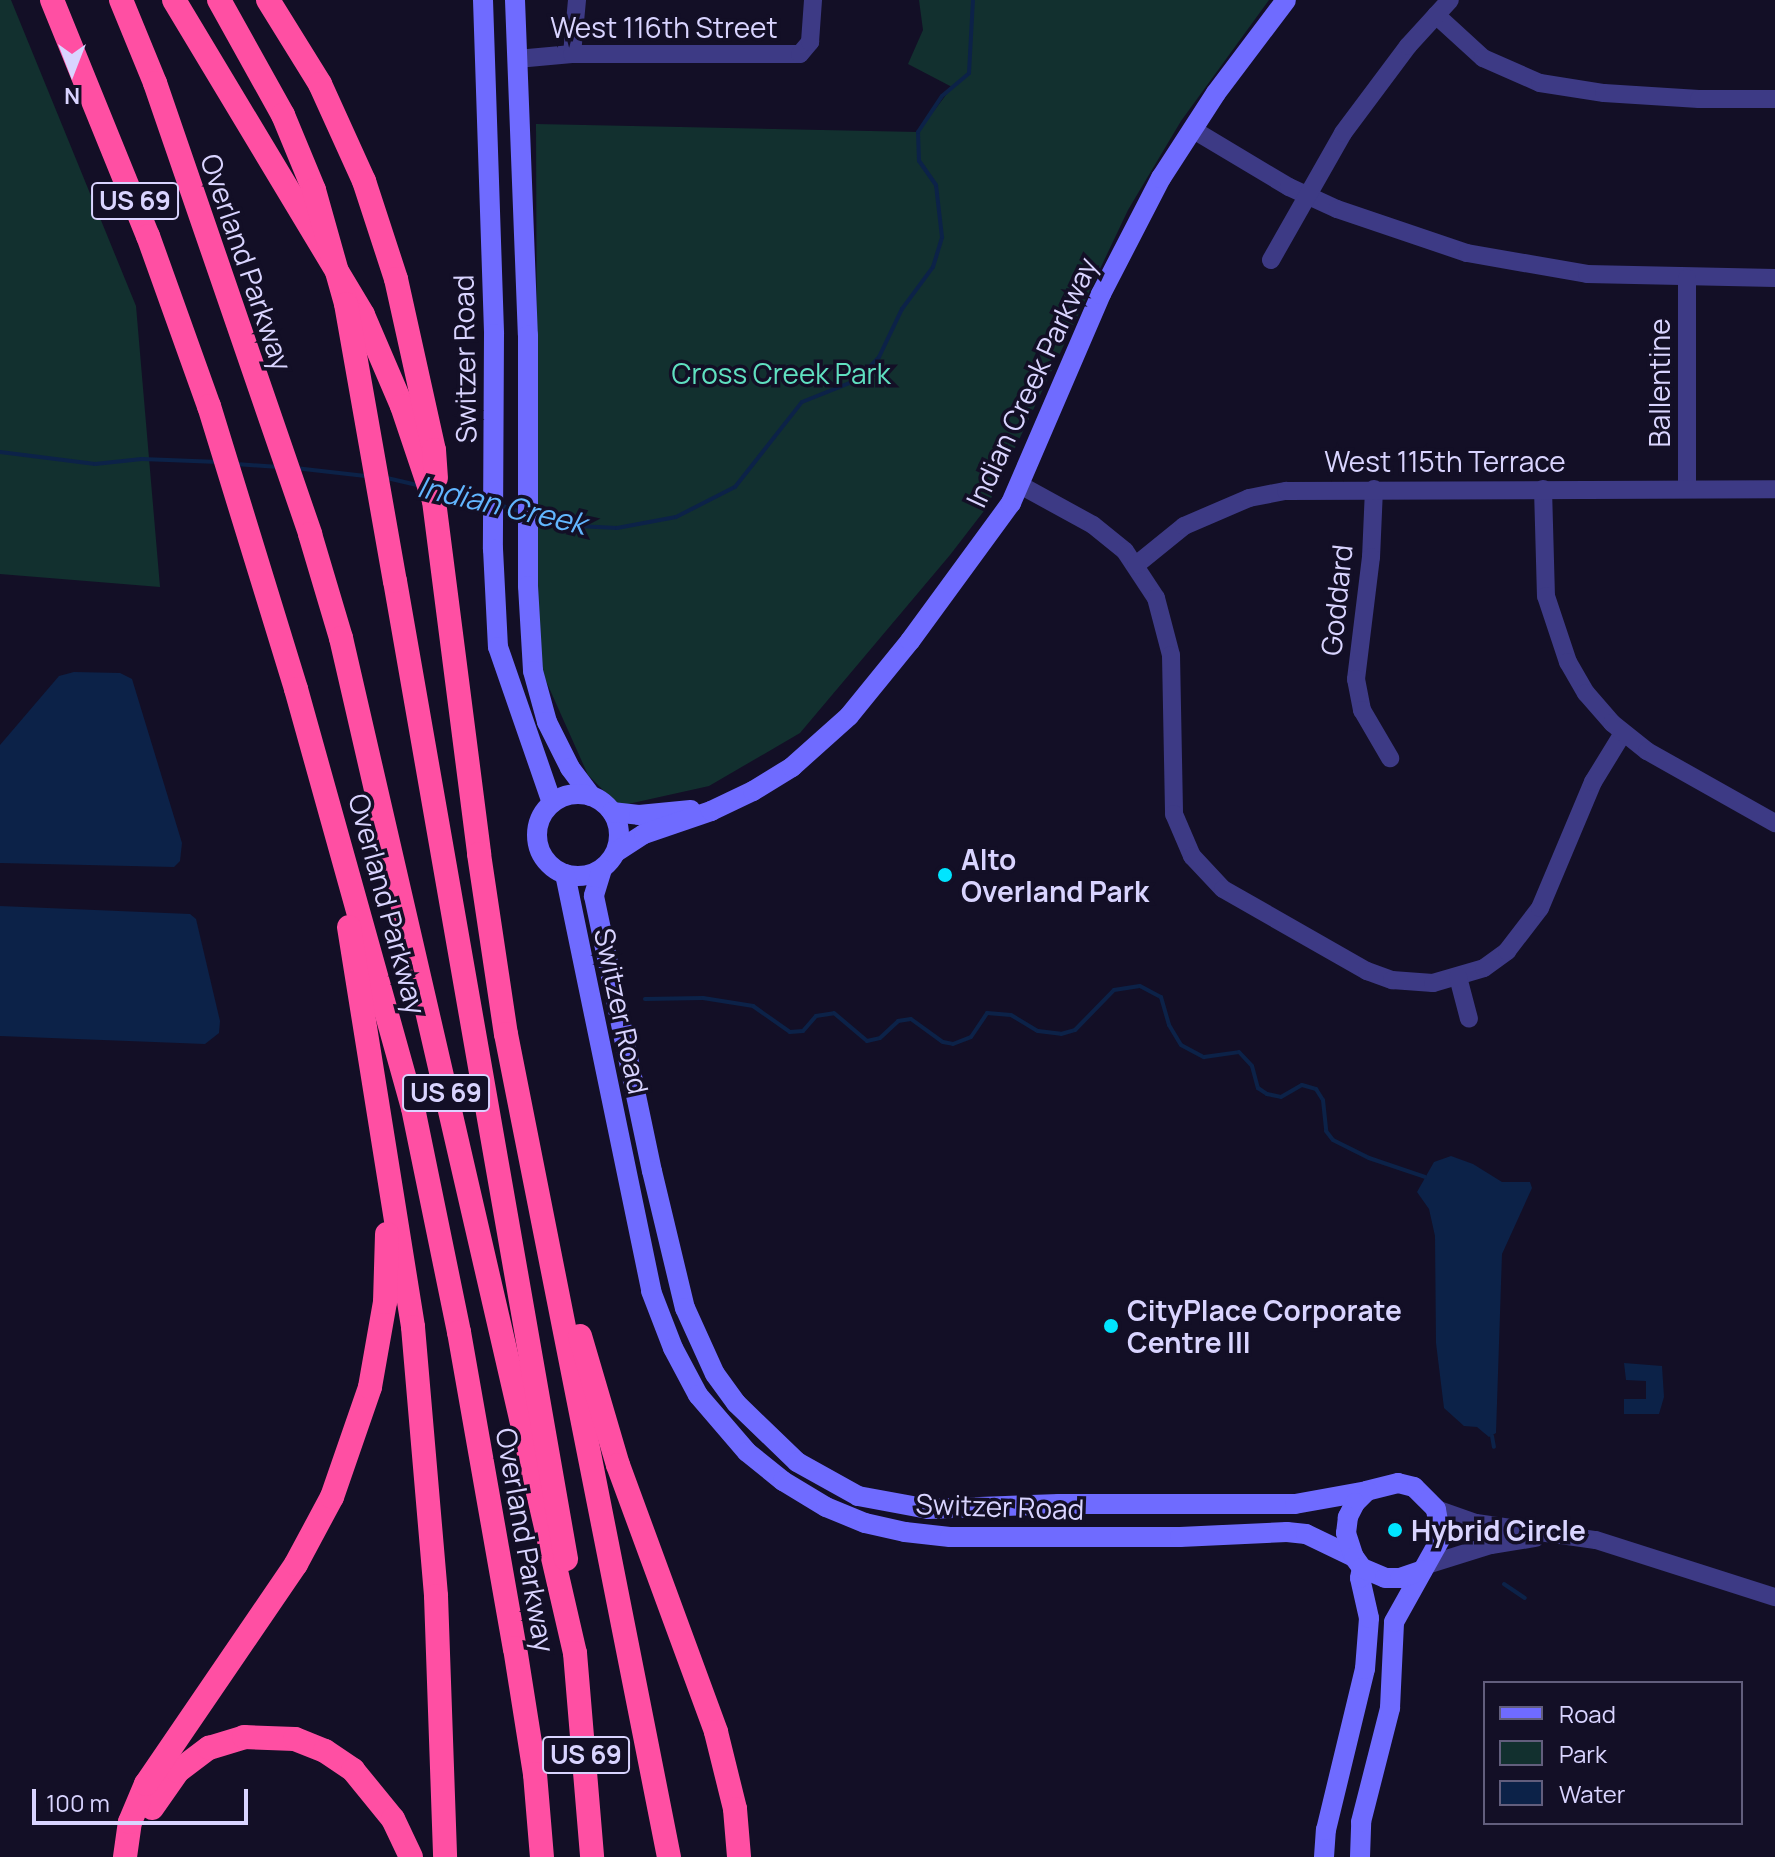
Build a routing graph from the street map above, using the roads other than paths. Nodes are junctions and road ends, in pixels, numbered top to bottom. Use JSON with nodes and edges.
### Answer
{"nodes":[{"id":1,"x":52,"y":0,"type":"edge"},
{"id":2,"x":121,"y":0,"type":"edge"},
{"id":3,"x":174,"y":0,"type":"edge"},
{"id":4,"x":219,"y":0,"type":"edge"},
{"id":5,"x":268,"y":0,"type":"edge"},
{"id":6,"x":483,"y":0,"type":"edge"},
{"id":7,"x":515,"y":0,"type":"edge"},
{"id":8,"x":577,"y":0,"type":"edge"},
{"id":9,"x":813,"y":0,"type":"edge"},
{"id":10,"x":1286,"y":0,"type":"edge"},
{"id":11,"x":1450,"y":0,"type":"edge"},
{"id":12,"x":1436,"y":15,"type":"junction"},
{"id":13,"x":572,"y":54,"type":"junction"},
{"id":14,"x":517,"y":59,"type":"junction"},
{"id":15,"x":1775,"y":99,"type":"edge"},
{"id":16,"x":1192,"y":129,"type":"junction"},
{"id":17,"x":1306,"y":194,"type":"junction"},
{"id":18,"x":1271,"y":260,"type":"dead end"},
{"id":19,"x":1687,"y":278,"type":"junction"},
{"id":20,"x":1775,"y":278,"type":"edge"},
{"id":21,"x":426,"y":451,"type":"junction"},
{"id":22,"x":1020,"y":485,"type":"junction"},
{"id":23,"x":1687,"y":488,"type":"junction"},
{"id":24,"x":1374,"y":489,"type":"junction"},
{"id":25,"x":1543,"y":489,"type":"junction"},
{"id":26,"x":1775,"y":489,"type":"edge"},
{"id":27,"x":1136,"y":565,"type":"junction"},
{"id":28,"x":1623,"y":733,"type":"junction"},
{"id":29,"x":1390,"y":758,"type":"dead end"},
{"id":30,"x":591,"y":796,"type":"junction"},
{"id":31,"x":552,"y":803,"type":"junction"},
{"id":32,"x":331,"y":810,"type":"junction"},
{"id":33,"x":711,"y":811,"type":"junction"},
{"id":34,"x":612,"y":812,"type":"junction"},
{"id":35,"x":1775,"y":823,"type":"edge"},
{"id":36,"x":616,"y":852,"type":"junction"},
{"id":37,"x":602,"y":869,"type":"junction"},
{"id":38,"x":565,"y":874,"type":"junction"},
{"id":39,"x":1458,"y":977,"type":"junction"},
{"id":40,"x":1469,"y":1019,"type":"dead end"},
{"id":41,"x":652,"y":1171,"type":"junction"},
{"id":42,"x":388,"y":1174,"type":"junction"},
{"id":43,"x":627,"y":1175,"type":"junction"},
{"id":44,"x":555,"y":1288,"type":"junction"},
{"id":45,"x":797,"y":1462,"type":"junction"},
{"id":46,"x":783,"y":1481,"type":"junction"},
{"id":47,"x":1367,"y":1491,"type":"junction"},
{"id":48,"x":1178,"y":1504,"type":"junction"},
{"id":49,"x":1436,"y":1509,"type":"junction"},
{"id":50,"x":1550,"y":1536,"type":"junction"},
{"id":51,"x":1180,"y":1537,"type":"junction"},
{"id":52,"x":1358,"y":1562,"type":"junction"},
{"id":53,"x":1425,"y":1568,"type":"junction"},
{"id":54,"x":1775,"y":1597,"type":"edge"},
{"id":55,"x":575,"y":1653,"type":"junction"},
{"id":56,"x":1326,"y":1830,"type":"junction"},
{"id":57,"x":1360,"y":1835,"type":"junction"},
{"id":58,"x":125,"y":1857,"type":"edge"},
{"id":59,"x":141,"y":1857,"type":"edge"},
{"id":60,"x":411,"y":1857,"type":"edge"},
{"id":61,"x":445,"y":1857,"type":"edge"},
{"id":62,"x":542,"y":1857,"type":"edge"},
{"id":63,"x":592,"y":1857,"type":"edge"},
{"id":64,"x":669,"y":1857,"type":"edge"},
{"id":65,"x":739,"y":1857,"type":"edge"},
{"id":66,"x":1324,"y":1857,"type":"edge"},
{"id":67,"x":1360,"y":1857,"type":"edge"}],
"edges":[{"from":1,"to":32,"type":"highway","name":"Overland Parkway","number":"US 69"},
{"from":2,"to":55,"type":"highway","name":"Overland Parkway","number":"US 69"},
{"from":3,"to":21,"type":"highway"},
{"from":4,"to":55,"type":"highway","bridge":true},
{"from":5,"to":21,"type":"highway"},
{"from":6,"to":31,"type":"main road","name":"Switzer Road"},
{"from":7,"to":14,"type":"main road"},
{"from":8,"to":13,"type":"street"},
{"from":9,"to":13,"type":"street","name":"West 116th Street"},
{"from":10,"to":16,"type":"main road","name":"Indian Creek Parkway"},
{"from":11,"to":12,"type":"street"},
{"from":12,"to":15,"type":"street"},
{"from":12,"to":17,"type":"street"},
{"from":13,"to":14,"type":"street","name":"West 116th Street"},
{"from":14,"to":30,"type":"main road"},
{"from":16,"to":17,"type":"street"},
{"from":16,"to":22,"type":"main road","name":"Indian Creek Parkway"},
{"from":17,"to":18,"type":"street"},
{"from":17,"to":19,"type":"street"},
{"from":19,"to":20,"type":"street"},
{"from":19,"to":23,"type":"street","name":"Ballentine"},
{"from":21,"to":44,"type":"highway"},
{"from":22,"to":27,"type":"street"},
{"from":22,"to":33,"type":"main road","name":"Indian Creek Parkway"},
{"from":23,"to":25,"type":"street","name":"West 115th Terrace"},
{"from":23,"to":26,"type":"street","name":"West 115th Terrace"},
{"from":24,"to":25,"type":"street","name":"West 115th Terrace"},
{"from":24,"to":27,"type":"street","name":"West 115th Terrace"},
{"from":24,"to":29,"type":"street","name":"Goddard"},
{"from":25,"to":28,"type":"street"},
{"from":27,"to":39,"type":"street"},
{"from":28,"to":35,"type":"street"},
{"from":28,"to":39,"type":"street"},
{"from":30,"to":31,"type":"main road"},
{"from":30,"to":34,"type":"main road"},
{"from":31,"to":38,"type":"main road"},
{"from":32,"to":42,"type":"highway"},
{"from":32,"to":62,"type":"highway","name":"Overland Parkway","number":"US 69"},
{"from":33,"to":34,"type":"main road","name":"Indian Creek Parkway"},
{"from":33,"to":36,"type":"main road","name":"Indian Creek Parkway"},
{"from":34,"to":36,"type":"main road"},
{"from":36,"to":37,"type":"main road"},
{"from":37,"to":38,"type":"main road"},
{"from":37,"to":41,"type":"main road","name":"Switzer Road"},
{"from":38,"to":43,"type":"main road","name":"Switzer Road"},
{"from":39,"to":40,"type":"street"},
{"from":41,"to":43,"type":"main road"},
{"from":41,"to":45,"type":"main road","name":"Switzer Road"},
{"from":42,"to":58,"type":"highway"},
{"from":42,"to":61,"type":"highway"},
{"from":43,"to":46,"type":"main road","name":"Switzer Road"},
{"from":44,"to":64,"type":"highway"},
{"from":44,"to":65,"type":"highway"},
{"from":45,"to":46,"type":"main road"},
{"from":45,"to":48,"type":"main road","name":"Switzer Road"},
{"from":46,"to":51,"type":"main road","name":"Switzer Road"},
{"from":47,"to":48,"type":"main road","name":"Switzer Road"},
{"from":47,"to":49,"type":"main road"},
{"from":47,"to":52,"type":"main road"},
{"from":48,"to":51,"type":"main road"},
{"from":49,"to":50,"type":"street"},
{"from":49,"to":53,"type":"main road"},
{"from":50,"to":53,"type":"street"},
{"from":50,"to":54,"type":"street"},
{"from":51,"to":52,"type":"main road","name":"Switzer Road"},
{"from":52,"to":53,"type":"main road"},
{"from":52,"to":56,"type":"main road"},
{"from":53,"to":57,"type":"main road"},
{"from":55,"to":63,"type":"highway","name":"Overland Parkway","number":"US 69"},
{"from":56,"to":57,"type":"main road"},
{"from":56,"to":66,"type":"main road"},
{"from":57,"to":67,"type":"main road"},
{"from":59,"to":60,"type":"highway"}]}
